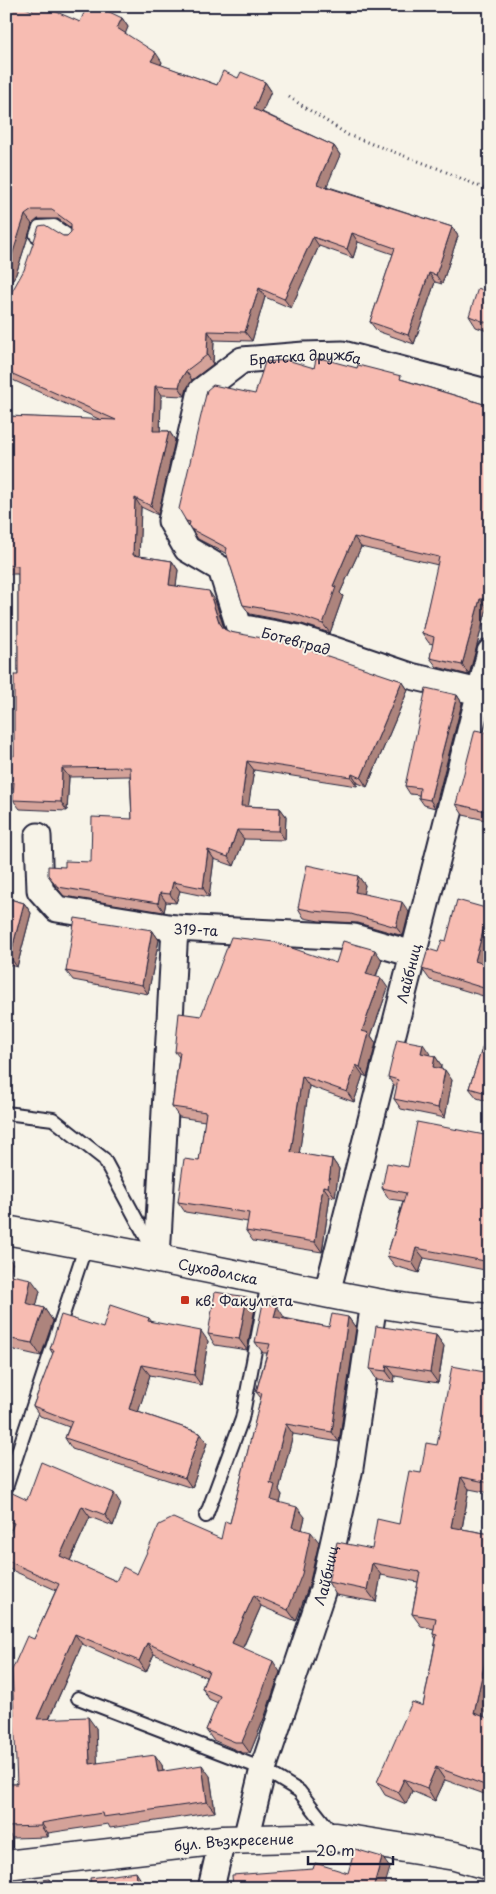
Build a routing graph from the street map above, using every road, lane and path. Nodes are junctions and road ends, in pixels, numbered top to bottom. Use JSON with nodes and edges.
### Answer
{"nodes":[{"id":1,"x":289,"y":97,"type":"dead end"},
{"id":2,"x":490,"y":191,"type":"edge"},
{"id":3,"x":70,"y":238,"type":"edge"},
{"id":4,"x":34,"y":244,"type":"edge"},
{"id":5,"x":490,"y":393,"type":"edge"},
{"id":6,"x":171,"y":521,"type":"joint"},
{"id":7,"x":490,"y":652,"type":"edge"},
{"id":8,"x":479,"y":692,"type":"junction"},
{"id":9,"x":38,"y":836,"type":"dead end"},
{"id":10,"x":175,"y":928,"type":"junction"},
{"id":11,"x":412,"y":954,"type":"junction"},
{"id":12,"x":6,"y":1113,"type":"edge"},
{"id":13,"x":6,"y":1230,"type":"edge"},
{"id":14,"x":86,"y":1245,"type":"junction"},
{"id":15,"x":157,"y":1258,"type":"junction"},
{"id":16,"x":268,"y":1282,"type":"junction"},
{"id":17,"x":327,"y":1293,"type":"junction"},
{"id":18,"x":374,"y":1302,"type":"junction"},
{"id":19,"x":490,"y":1318,"type":"edge"},
{"id":20,"x":6,"y":1488,"type":"edge"},
{"id":21,"x":206,"y":1516,"type":"dead end"},
{"id":22,"x":78,"y":1698,"type":"dead end"},
{"id":23,"x":263,"y":1769,"type":"junction"},
{"id":24,"x":335,"y":1837,"type":"junction"},
{"id":25,"x":234,"y":1839,"type":"junction"},
{"id":26,"x":6,"y":1865,"type":"edge"},
{"id":27,"x":490,"y":1866,"type":"edge"},
{"id":28,"x":211,"y":1888,"type":"edge"}],
"edges":[{"from":1,"to":2,"type":"path"},
{"from":3,"to":4,"type":"lane"},
{"from":5,"to":6,"type":"street","name":"Братска дружба"},
{"from":6,"to":8,"type":"street","name":"Ботевград"},
{"from":7,"to":8,"type":"street","name":"Лайбниц"},
{"from":8,"to":11,"type":"street","name":"Лайбниц"},
{"from":9,"to":10,"type":"street","name":"319-та"},
{"from":10,"to":11,"type":"street","name":"319-та"},
{"from":10,"to":15,"type":"street"},
{"from":11,"to":17,"type":"street","name":"Лайбниц"},
{"from":12,"to":15,"type":"lane"},
{"from":13,"to":14,"type":"street","name":"Суходолска"},
{"from":14,"to":15,"type":"street","name":"Суходолска"},
{"from":14,"to":20,"type":"lane"},
{"from":15,"to":16,"type":"street","name":"Суходолска"},
{"from":16,"to":17,"type":"street","name":"Суходолска"},
{"from":16,"to":21,"type":"lane"},
{"from":17,"to":18,"type":"street","name":"Суходолска"},
{"from":18,"to":19,"type":"street","name":"Суходолска"},
{"from":18,"to":23,"type":"street","name":"Лайбниц"},
{"from":22,"to":23,"type":"lane"},
{"from":23,"to":24,"type":"lane"},
{"from":23,"to":25,"type":"street","name":"Лайбниц"},
{"from":24,"to":25,"type":"street","name":"бул. Възкресение"},
{"from":24,"to":27,"type":"street","name":"бул. Възкресение"},
{"from":25,"to":26,"type":"street","name":"бул. Възкресение"},
{"from":25,"to":28,"type":"street","name":"Лайбниц"}]}
